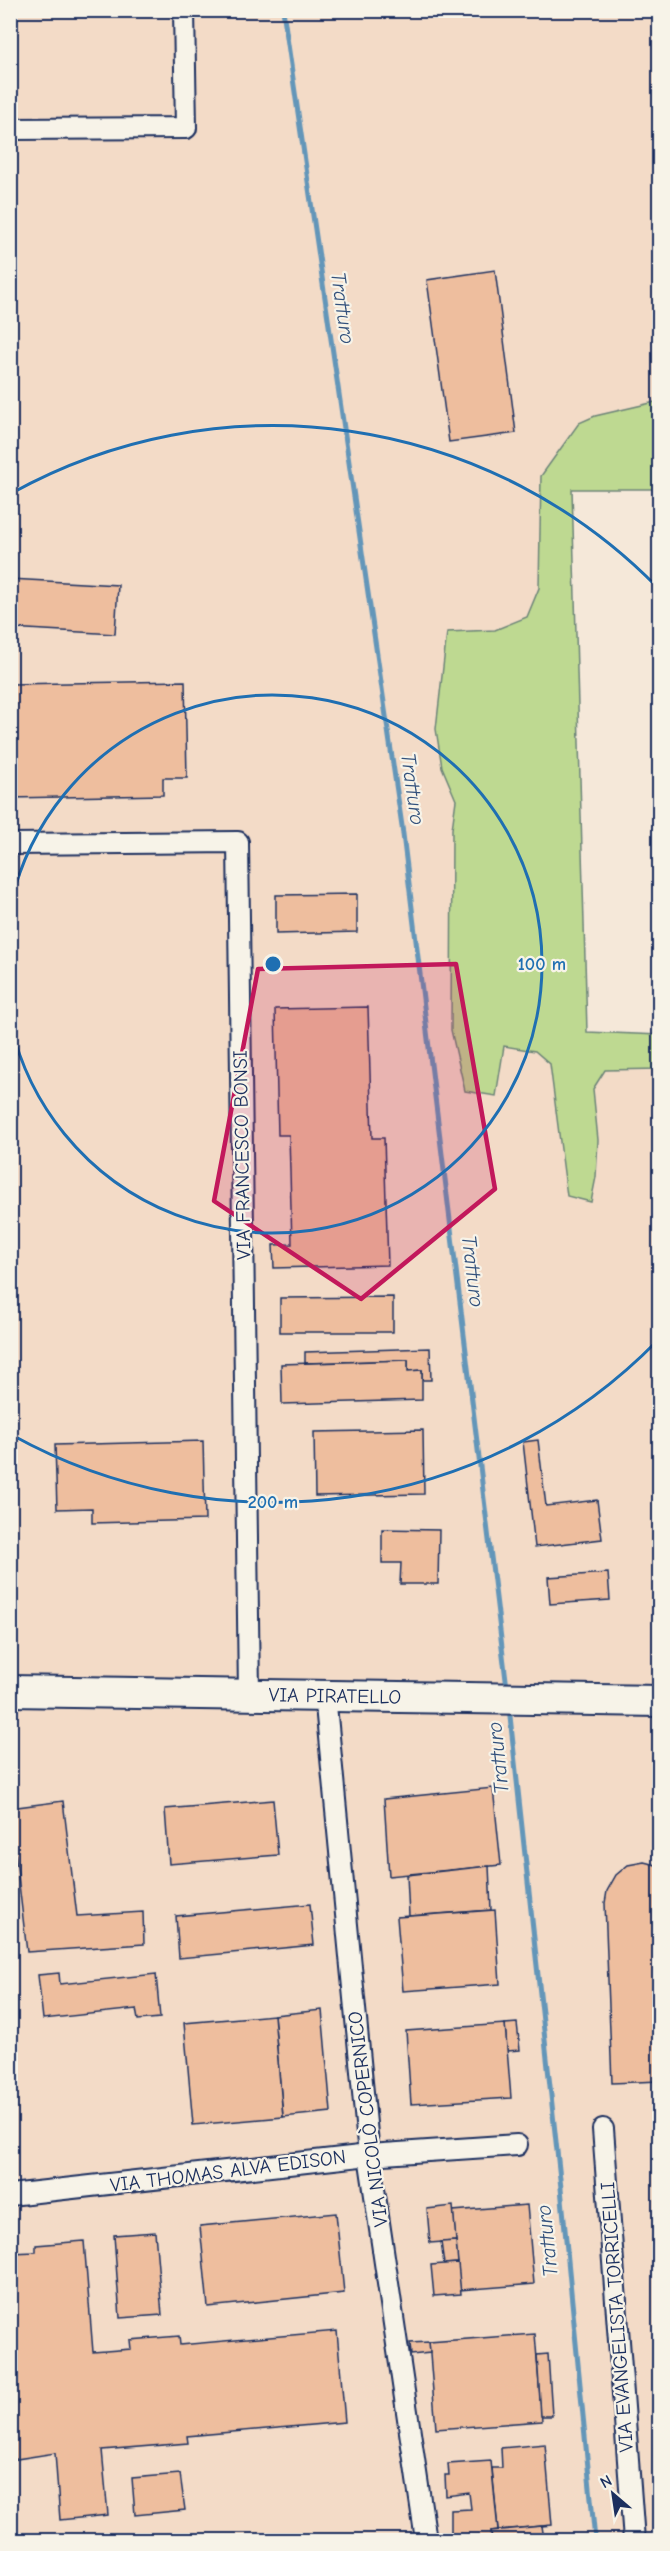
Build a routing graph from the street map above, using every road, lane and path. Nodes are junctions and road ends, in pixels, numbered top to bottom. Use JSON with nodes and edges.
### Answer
{"nodes":[{"id":1,"x":184,"y":10,"type":"edge"},
{"id":2,"x":10,"y":129,"type":"edge"},
{"id":3,"x":10,"y":844,"type":"edge"},
{"id":4,"x":10,"y":1691,"type":"edge"},
{"id":5,"x":249,"y":1694,"type":"junction"},
{"id":6,"x":325,"y":1695,"type":"junction"},
{"id":7,"x":660,"y":1701,"type":"edge"},
{"id":8,"x":603,"y":2129,"type":"dead end"},
{"id":9,"x":517,"y":2145,"type":"dead end"},
{"id":10,"x":369,"y":2154,"type":"junction"},
{"id":11,"x":10,"y":2195,"type":"edge"},
{"id":12,"x":426,"y":2541,"type":"edge"},
{"id":13,"x":634,"y":2541,"type":"edge"}],
"edges":[{"from":1,"to":2,"type":"street"},
{"from":3,"to":5,"type":"street","name":"VIA FRANCESCO BONSI"},
{"from":4,"to":5,"type":"main road","name":"VIA PIRATELLO"},
{"from":5,"to":6,"type":"main road","name":"VIA PIRATELLO"},
{"from":6,"to":7,"type":"main road","name":"VIA PIRATELLO"},
{"from":6,"to":10,"type":"street","name":"VIA NICOLÒ COPERNICO"},
{"from":8,"to":13,"type":"street","name":"VIA EVANGELISTA TORRICELLI"},
{"from":9,"to":10,"type":"street","name":"VIA THOMAS ALVA EDISON"},
{"from":10,"to":11,"type":"street","name":"VIA THOMAS ALVA EDISON"},
{"from":10,"to":12,"type":"street","name":"VIA NICOLÒ COPERNICO"}]}
